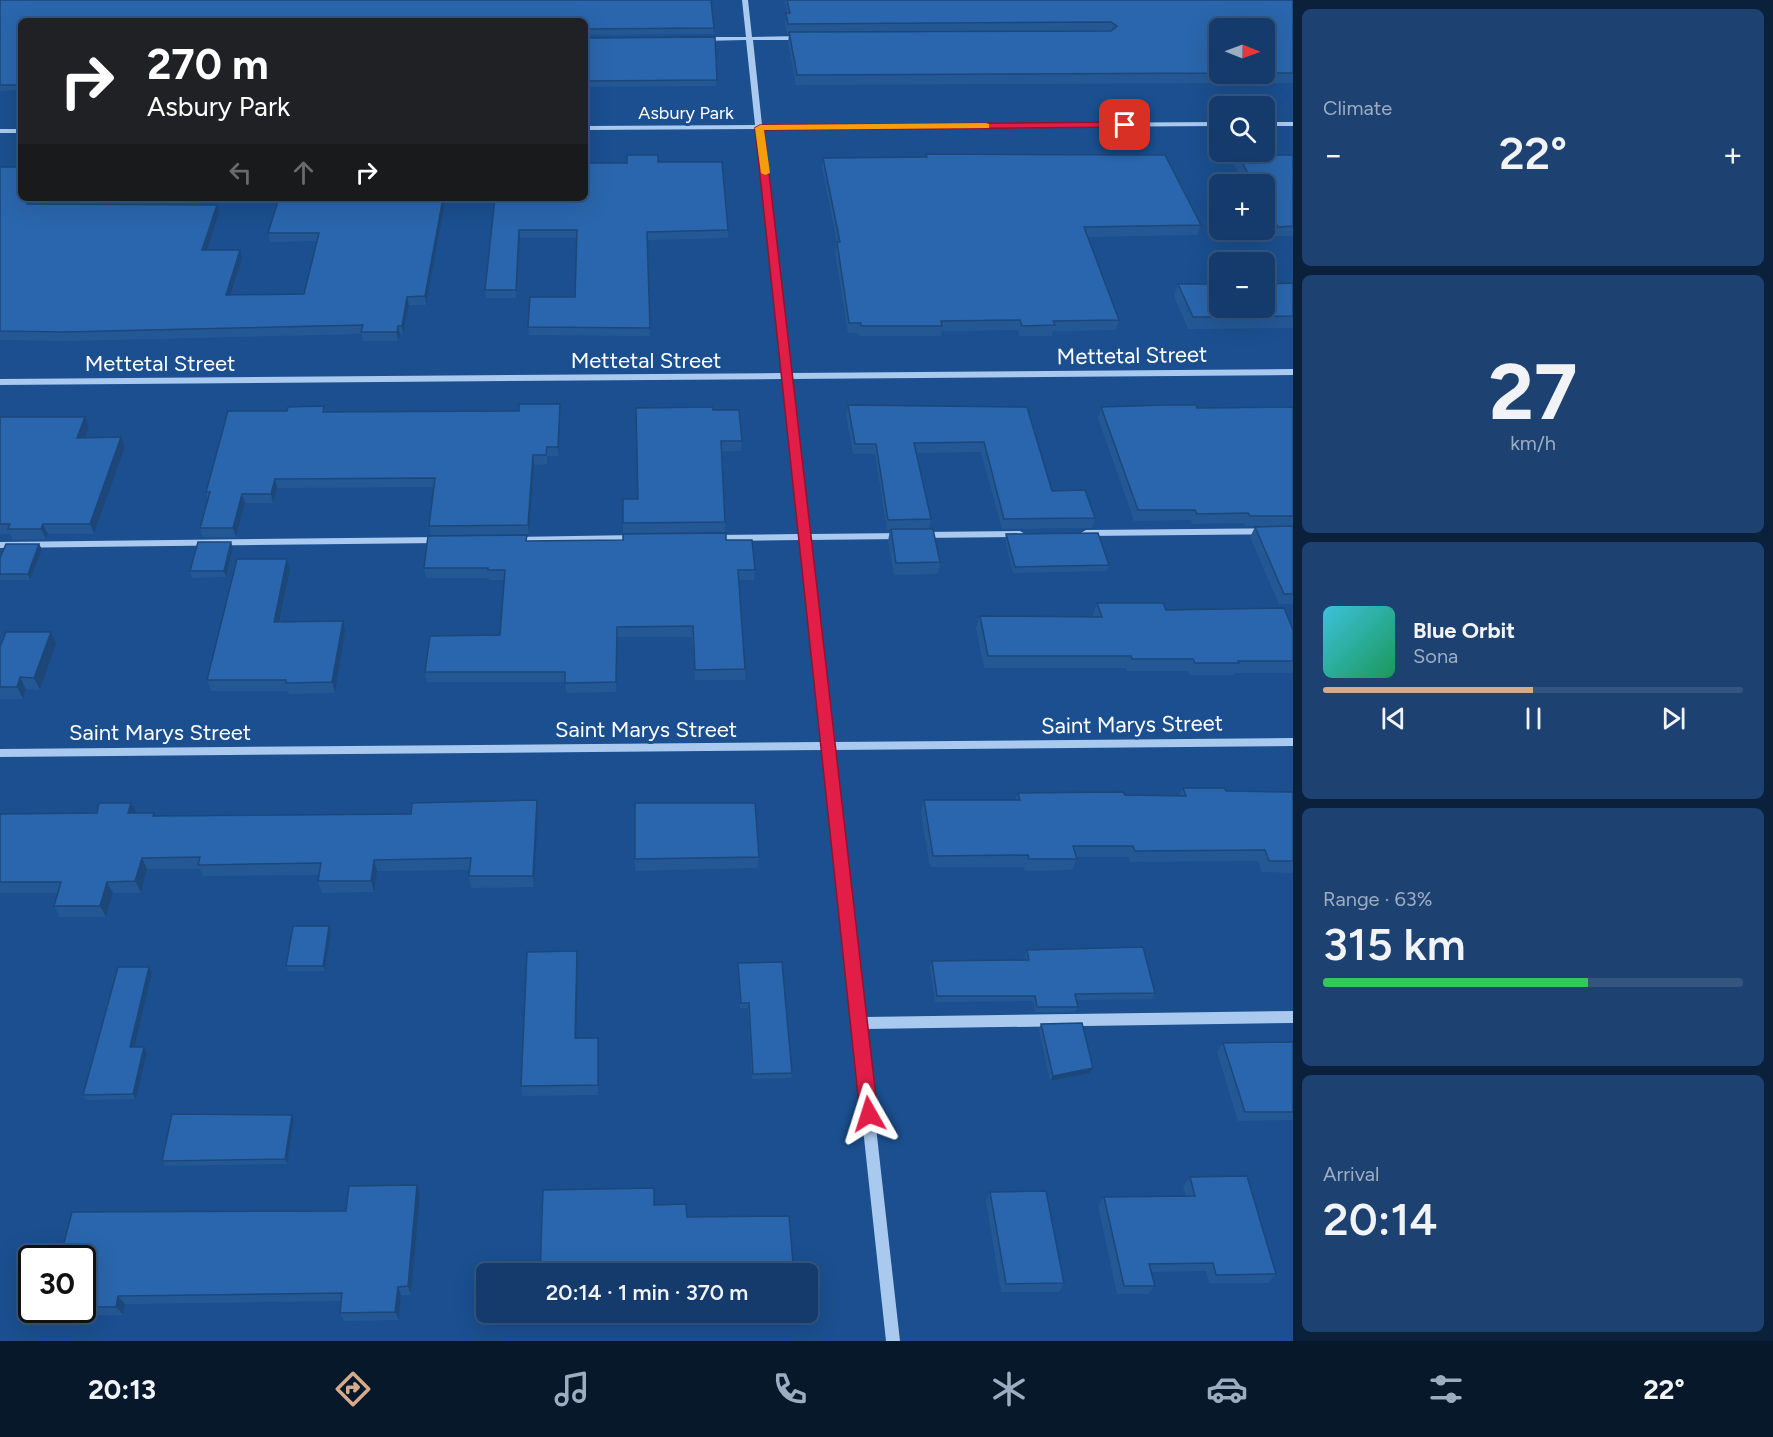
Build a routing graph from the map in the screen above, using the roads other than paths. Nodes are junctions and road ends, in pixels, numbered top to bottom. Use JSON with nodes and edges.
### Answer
{"nodes":[{"id":1,"x":745,"y":0,"type":"edge"},
{"id":2,"x":750,"y":38,"type":"junction"},
{"id":3,"x":815,"y":38,"type":"edge"},
{"id":4,"x":689,"y":39,"type":"edge"},
{"id":5,"x":1209,"y":124,"type":"edge"},
{"id":6,"x":1275,"y":124,"type":"edge"},
{"id":7,"x":1293,"y":124,"type":"edge"},
{"id":8,"x":588,"y":128,"type":"edge"},
{"id":9,"x":760,"y":128,"type":"junction"},
{"id":10,"x":0,"y":131,"type":"edge"},
{"id":11,"x":18,"y":131,"type":"edge"},
{"id":12,"x":1293,"y":372,"type":"edge"},
{"id":13,"x":788,"y":376,"type":"junction"},
{"id":14,"x":0,"y":382,"type":"edge"},
{"id":15,"x":1293,"y":531,"type":"edge"},
{"id":16,"x":1029,"y":534,"type":"edge"},
{"id":17,"x":1077,"y":534,"type":"edge"},
{"id":18,"x":806,"y":537,"type":"junction"},
{"id":19,"x":647,"y":538,"type":"edge"},
{"id":20,"x":706,"y":538,"type":"edge"},
{"id":21,"x":455,"y":540,"type":"edge"},
{"id":22,"x":503,"y":540,"type":"edge"},
{"id":23,"x":0,"y":545,"type":"edge"},
{"id":24,"x":1293,"y":742,"type":"edge"},
{"id":25,"x":829,"y":747,"type":"junction"},
{"id":26,"x":0,"y":753,"type":"edge"},
{"id":27,"x":1293,"y":1017,"type":"edge"},
{"id":28,"x":859,"y":1023,"type":"junction"},
{"id":29,"x":894,"y":1341,"type":"edge"}],
"edges":[{"from":1,"to":2,"type":"street"},
{"from":2,"to":3,"type":"street"},
{"from":2,"to":4,"type":"street"},
{"from":2,"to":9,"type":"street"},
{"from":5,"to":9,"type":"street","name":"Asbury Park"},
{"from":6,"to":7,"type":"street"},
{"from":8,"to":9,"type":"street","name":"Asbury Park"},
{"from":9,"to":13,"type":"street"},
{"from":10,"to":11,"type":"street"},
{"from":12,"to":13,"type":"street","name":"Mettetal Street"},
{"from":13,"to":14,"type":"street","name":"Mettetal Street"},
{"from":13,"to":18,"type":"street"},
{"from":15,"to":17,"type":"street"},
{"from":16,"to":18,"type":"street"},
{"from":18,"to":20,"type":"street"},
{"from":18,"to":25,"type":"street"},
{"from":19,"to":22,"type":"street"},
{"from":21,"to":23,"type":"street"},
{"from":24,"to":25,"type":"street","name":"Saint Marys Street"},
{"from":25,"to":26,"type":"street","name":"Saint Marys Street"},
{"from":25,"to":28,"type":"street"},
{"from":27,"to":28,"type":"street"},
{"from":28,"to":29,"type":"street"}]}
